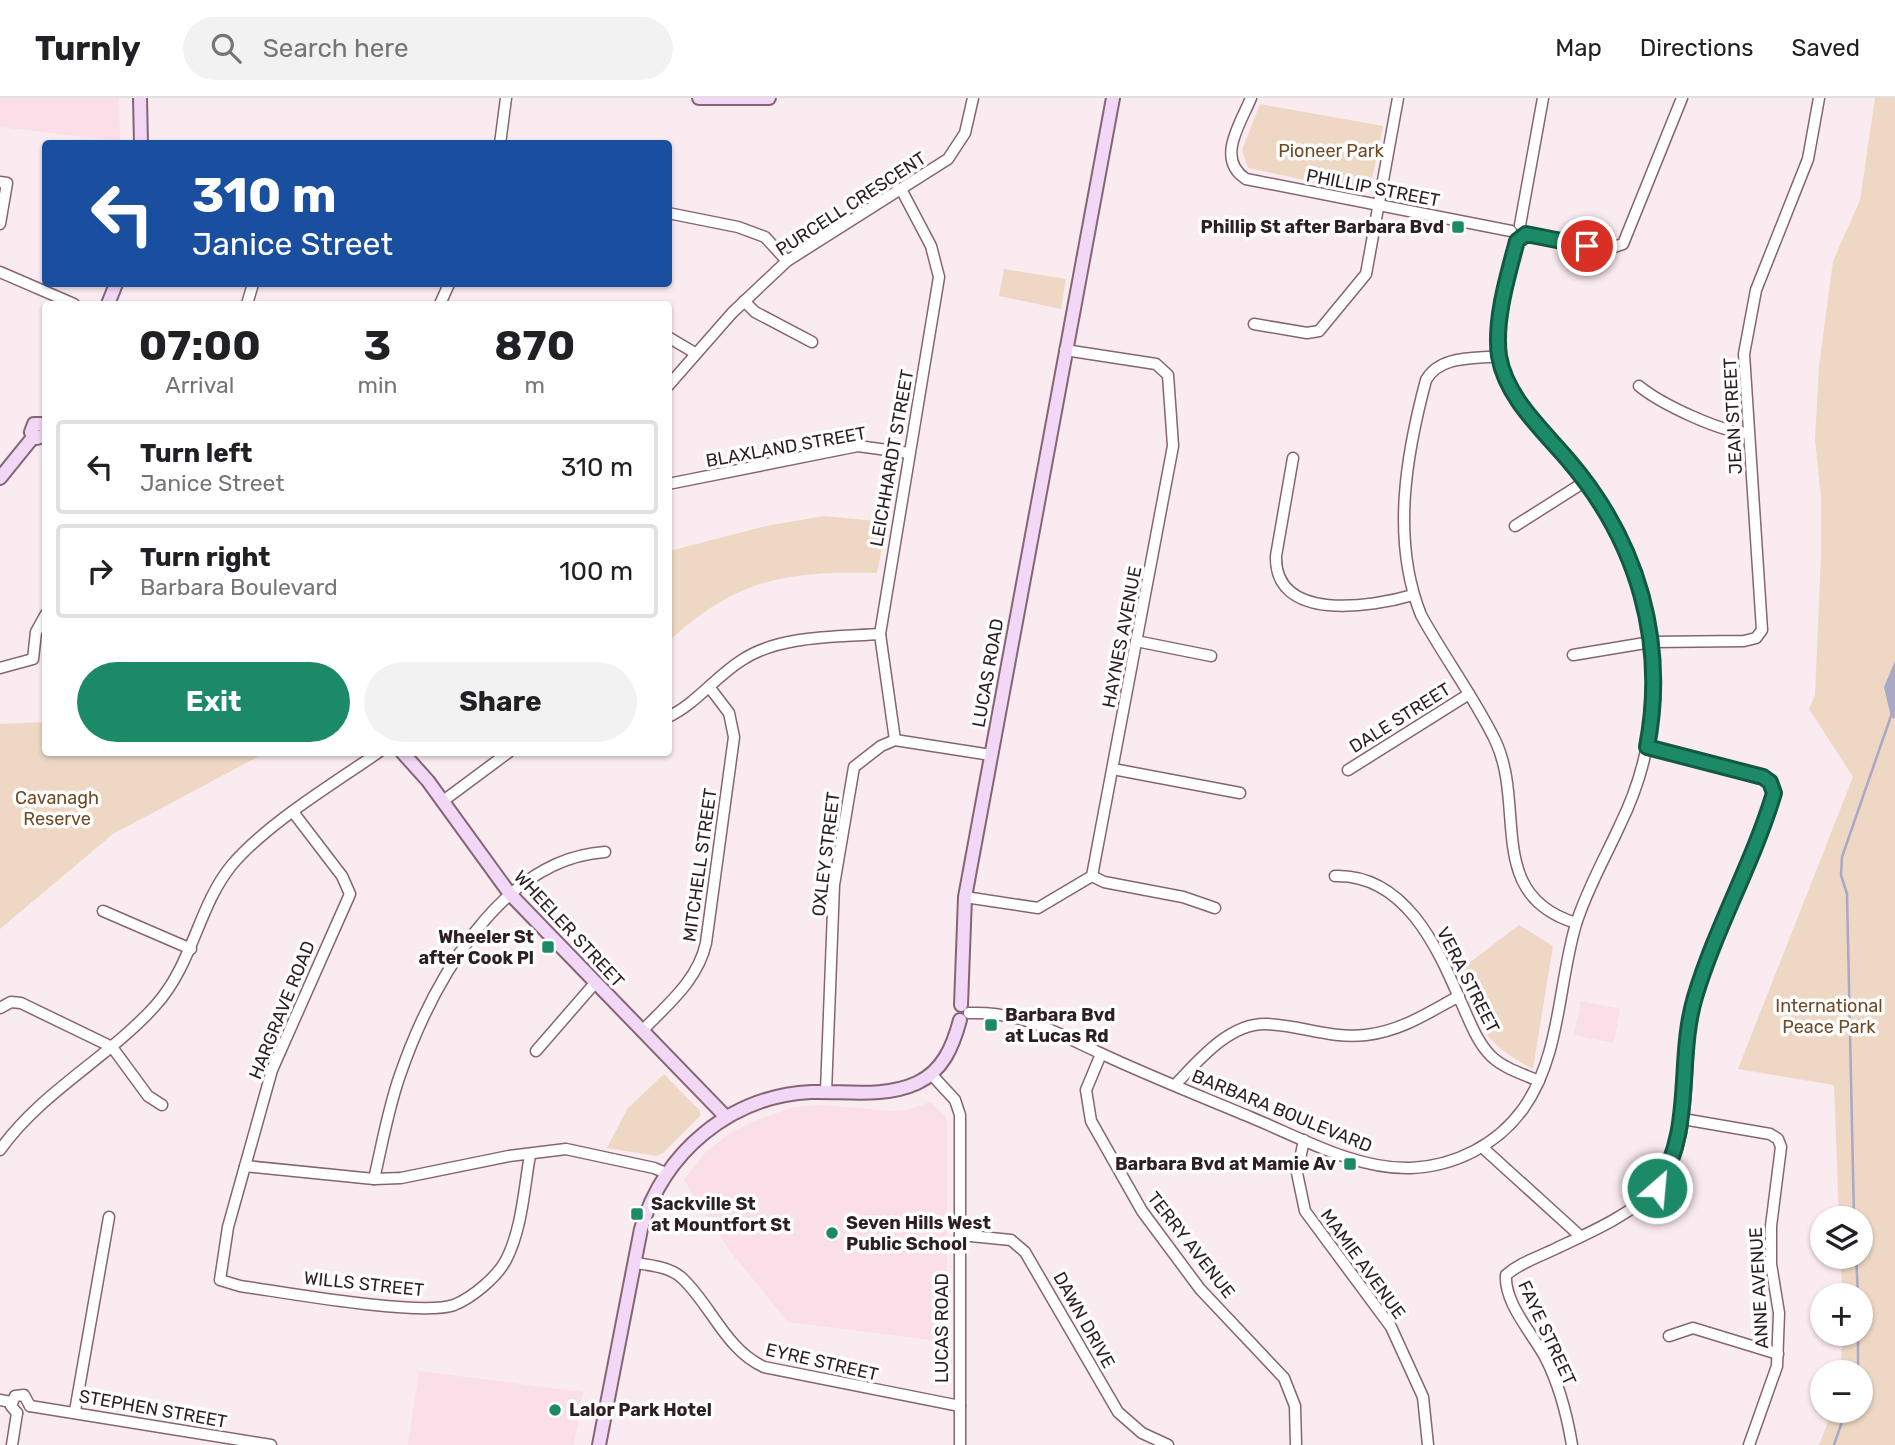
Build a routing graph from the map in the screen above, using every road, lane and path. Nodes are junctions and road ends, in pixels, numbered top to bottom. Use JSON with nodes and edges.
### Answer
{"nodes":[{"id":1,"x":140,"y":98,"type":"edge"},
{"id":2,"x":506,"y":98,"type":"edge"},
{"id":3,"x":699,"y":98,"type":"edge"},
{"id":4,"x":769,"y":98,"type":"edge"},
{"id":5,"x":973,"y":98,"type":"edge"},
{"id":6,"x":1105,"y":98,"type":"edge"},
{"id":7,"x":1113,"y":98,"type":"edge"},
{"id":8,"x":1251,"y":98,"type":"edge"},
{"id":9,"x":1398,"y":98,"type":"edge"},
{"id":10,"x":1543,"y":98,"type":"edge"},
{"id":11,"x":1682,"y":98,"type":"edge"},
{"id":12,"x":1819,"y":98,"type":"edge"},
{"id":13,"x":141,"y":140,"type":"edge"},
{"id":14,"x":500,"y":140,"type":"edge"},
{"id":15,"x":0,"y":182,"type":"edge"},
{"id":16,"x":901,"y":189,"type":"junction"},
{"id":17,"x":1379,"y":206,"type":"junction"},
{"id":18,"x":672,"y":215,"type":"edge"},
{"id":19,"x":0,"y":224,"type":"edge"},
{"id":20,"x":1519,"y":233,"type":"junction"},
{"id":21,"x":787,"y":261,"type":"junction"},
{"id":22,"x":0,"y":272,"type":"edge"},
{"id":23,"x":67,"y":301,"type":"edge"},
{"id":24,"x":744,"y":302,"type":"junction"},
{"id":25,"x":1254,"y":324,"type":"dead end"},
{"id":26,"x":672,"y":339,"type":"edge"},
{"id":27,"x":812,"y":342,"type":"dead end"},
{"id":28,"x":1065,"y":350,"type":"junction"},
{"id":29,"x":695,"y":353,"type":"junction"},
{"id":30,"x":1499,"y":356,"type":"junction"},
{"id":31,"x":672,"y":381,"type":"edge"},
{"id":32,"x":1639,"y":386,"type":"dead end"},
{"id":33,"x":42,"y":431,"type":"edge"},
{"id":34,"x":1747,"y":433,"type":"junction"},
{"id":35,"x":909,"y":453,"type":"junction"},
{"id":36,"x":1293,"y":458,"type":"dead end"},
{"id":37,"x":0,"y":478,"type":"edge"},
{"id":38,"x":1586,"y":481,"type":"junction"},
{"id":39,"x":672,"y":483,"type":"edge"},
{"id":40,"x":1515,"y":526,"type":"dead end"},
{"id":41,"x":1413,"y":595,"type":"junction"},
{"id":42,"x":42,"y":621,"type":"edge"},
{"id":43,"x":880,"y":634,"type":"junction"},
{"id":44,"x":1136,"y":641,"type":"junction"},
{"id":45,"x":1651,"y":642,"type":"junction"},
{"id":46,"x":1573,"y":655,"type":"dead end"},
{"id":47,"x":1212,"y":656,"type":"dead end"},
{"id":48,"x":0,"y":668,"type":"edge"},
{"id":49,"x":710,"y":688,"type":"junction"},
{"id":50,"x":1469,"y":694,"type":"junction"},
{"id":51,"x":672,"y":714,"type":"edge"},
{"id":52,"x":895,"y":740,"type":"junction"},
{"id":53,"x":1647,"y":747,"type":"junction"},
{"id":54,"x":991,"y":755,"type":"junction"},
{"id":55,"x":373,"y":756,"type":"edge"},
{"id":56,"x":405,"y":756,"type":"edge"},
{"id":57,"x":504,"y":756,"type":"edge"},
{"id":58,"x":1113,"y":769,"type":"junction"},
{"id":59,"x":1348,"y":769,"type":"dead end"},
{"id":60,"x":1240,"y":793,"type":"dead end"},
{"id":61,"x":443,"y":801,"type":"junction"},
{"id":62,"x":293,"y":812,"type":"junction"},
{"id":63,"x":605,"y":852,"type":"dead end"},
{"id":64,"x":1091,"y":876,"type":"junction"},
{"id":65,"x":1335,"y":876,"type":"dead end"},
{"id":66,"x":510,"y":894,"type":"junction"},
{"id":67,"x":965,"y":897,"type":"junction"},
{"id":68,"x":1215,"y":908,"type":"dead end"},
{"id":69,"x":103,"y":911,"type":"dead end"},
{"id":70,"x":1576,"y":923,"type":"junction"},
{"id":71,"x":191,"y":949,"type":"junction"},
{"id":72,"x":595,"y":983,"type":"junction"},
{"id":73,"x":1459,"y":996,"type":"junction"},
{"id":74,"x":0,"y":1008,"type":"edge"},
{"id":75,"x":963,"y":1012,"type":"junction"},
{"id":76,"x":642,"y":1031,"type":"junction"},
{"id":77,"x":112,"y":1047,"type":"junction"},
{"id":78,"x":536,"y":1051,"type":"dead end"},
{"id":79,"x":1101,"y":1054,"type":"junction"},
{"id":80,"x":932,"y":1074,"type":"junction"},
{"id":81,"x":1539,"y":1081,"type":"junction"},
{"id":82,"x":1175,"y":1085,"type":"junction"},
{"id":83,"x":826,"y":1092,"type":"junction"},
{"id":84,"x":162,"y":1105,"type":"dead end"},
{"id":85,"x":726,"y":1117,"type":"junction"},
{"id":86,"x":1683,"y":1119,"type":"junction"},
{"id":87,"x":1304,"y":1140,"type":"junction"},
{"id":88,"x":1482,"y":1147,"type":"junction"},
{"id":89,"x":0,"y":1150,"type":"edge"},
{"id":90,"x":530,"y":1155,"type":"junction"},
{"id":91,"x":246,"y":1166,"type":"junction"},
{"id":92,"x":666,"y":1173,"type":"junction"},
{"id":93,"x":374,"y":1179,"type":"junction"},
{"id":94,"x":109,"y":1217,"type":"dead end"},
{"id":95,"x":960,"y":1235,"type":"junction"},
{"id":96,"x":1580,"y":1235,"type":"junction"},
{"id":97,"x":635,"y":1263,"type":"junction"},
{"id":98,"x":220,"y":1280,"type":"joint"},
{"id":99,"x":628,"y":1303,"type":"junction"},
{"id":100,"x":1669,"y":1336,"type":"dead end"},
{"id":101,"x":1778,"y":1353,"type":"junction"},
{"id":102,"x":5,"y":1401,"type":"edge"},
{"id":103,"x":30,"y":1406,"type":"junction"},
{"id":104,"x":960,"y":1406,"type":"junction"},
{"id":105,"x":75,"y":1411,"type":"junction"},
{"id":106,"x":17,"y":1413,"type":"junction"},
{"id":107,"x":12,"y":1445,"type":"edge"},
{"id":108,"x":271,"y":1445,"type":"edge"},
{"id":109,"x":599,"y":1445,"type":"edge"},
{"id":110,"x":607,"y":1445,"type":"edge"},
{"id":111,"x":960,"y":1445,"type":"edge"},
{"id":112,"x":1168,"y":1445,"type":"edge"},
{"id":113,"x":1296,"y":1445,"type":"edge"},
{"id":114,"x":1428,"y":1445,"type":"edge"},
{"id":115,"x":1572,"y":1445,"type":"edge"},
{"id":116,"x":1749,"y":1445,"type":"edge"}],
"edges":[{"from":1,"to":13,"type":"street"},
{"from":2,"to":14,"type":"street"},
{"from":3,"to":4,"type":"street"},
{"from":5,"to":16,"type":"street","name":"PURCELL CRESCENT"},
{"from":6,"to":28,"type":"street","name":"LUCAS ROAD"},
{"from":7,"to":28,"type":"street","name":"LUCAS ROAD"},
{"from":8,"to":17,"type":"street","name":"PHILLIP STREET"},
{"from":9,"to":17,"type":"street"},
{"from":10,"to":20,"type":"street","name":"BARBARA BOULEVARD"},
{"from":11,"to":20,"type":"street","name":"PHILLIP STREET"},
{"from":12,"to":34,"type":"street","name":"JEAN STREET"},
{"from":15,"to":19,"type":"street"},
{"from":16,"to":21,"type":"street","name":"PURCELL CRESCENT"},
{"from":16,"to":35,"type":"street","name":"LEICHHARDT STREET"},
{"from":17,"to":20,"type":"street","name":"PHILLIP STREET"},
{"from":17,"to":25,"type":"street"},
{"from":18,"to":21,"type":"street"},
{"from":20,"to":30,"type":"street","name":"BARBARA BOULEVARD"},
{"from":21,"to":24,"type":"street","name":"PURCELL CRESCENT"},
{"from":22,"to":23,"type":"street"},
{"from":24,"to":27,"type":"street"},
{"from":24,"to":29,"type":"street","name":"PURCELL CRESCENT"},
{"from":26,"to":29,"type":"street"},
{"from":28,"to":44,"type":"street","name":"HAYNES AVENUE"},
{"from":28,"to":54,"type":"street","name":"LUCAS ROAD"},
{"from":29,"to":31,"type":"street","name":"PURCELL CRESCENT"},
{"from":30,"to":38,"type":"street","name":"BARBARA BOULEVARD"},
{"from":30,"to":41,"type":"street"},
{"from":32,"to":34,"type":"street"},
{"from":33,"to":37,"type":"street"},
{"from":34,"to":45,"type":"street","name":"JEAN STREET"},
{"from":35,"to":39,"type":"street","name":"BLAXLAND STREET"},
{"from":35,"to":43,"type":"street","name":"LEICHHARDT STREET"},
{"from":36,"to":41,"type":"street"},
{"from":38,"to":40,"type":"street"},
{"from":38,"to":45,"type":"street","name":"BARBARA BOULEVARD"},
{"from":41,"to":50,"type":"street"},
{"from":42,"to":48,"type":"street"},
{"from":43,"to":49,"type":"street"},
{"from":43,"to":52,"type":"street","name":"LEICHHARDT STREET"},
{"from":44,"to":47,"type":"street"},
{"from":44,"to":58,"type":"street","name":"HAYNES AVENUE"},
{"from":45,"to":46,"type":"street"},
{"from":45,"to":53,"type":"street","name":"BARBARA BOULEVARD"},
{"from":49,"to":51,"type":"street"},
{"from":49,"to":76,"type":"street","name":"MITCHELL STREET"},
{"from":50,"to":59,"type":"street","name":"DALE STREET"},
{"from":50,"to":70,"type":"street"},
{"from":52,"to":54,"type":"street"},
{"from":52,"to":83,"type":"street","name":"OXLEY STREET"},
{"from":53,"to":70,"type":"street","name":"BARBARA BOULEVARD"},
{"from":53,"to":86,"type":"street"},
{"from":54,"to":67,"type":"street","name":"LUCAS ROAD"},
{"from":55,"to":62,"type":"street"},
{"from":56,"to":61,"type":"street","name":"WHEELER STREET"},
{"from":57,"to":61,"type":"street"},
{"from":58,"to":60,"type":"street"},
{"from":58,"to":64,"type":"street","name":"HAYNES AVENUE"},
{"from":61,"to":66,"type":"street","name":"WHEELER STREET"},
{"from":62,"to":71,"type":"street"},
{"from":62,"to":91,"type":"street","name":"HARGRAVE ROAD"},
{"from":63,"to":66,"type":"street"},
{"from":64,"to":67,"type":"street"},
{"from":64,"to":68,"type":"street"},
{"from":65,"to":73,"type":"street","name":"VERA STREET"},
{"from":66,"to":72,"type":"street","name":"WHEELER STREET"},
{"from":66,"to":93,"type":"street"},
{"from":67,"to":75,"type":"street","name":"LUCAS ROAD"},
{"from":69,"to":71,"type":"street"},
{"from":70,"to":81,"type":"street","name":"BARBARA BOULEVARD"},
{"from":71,"to":77,"type":"street"},
{"from":72,"to":76,"type":"street","name":"WHEELER STREET"},
{"from":72,"to":78,"type":"street"},
{"from":73,"to":81,"type":"street","name":"VERA STREET"},
{"from":73,"to":82,"type":"street"},
{"from":74,"to":77,"type":"street"},
{"from":75,"to":79,"type":"street","name":"BARBARA BOULEVARD"},
{"from":75,"to":80,"type":"street","name":"LUCAS ROAD"},
{"from":76,"to":85,"type":"street","name":"WHEELER STREET"},
{"from":77,"to":84,"type":"street"},
{"from":77,"to":89,"type":"street"},
{"from":79,"to":82,"type":"street","name":"BARBARA BOULEVARD"},
{"from":79,"to":113,"type":"street","name":"TERRY AVENUE"},
{"from":80,"to":83,"type":"street"},
{"from":80,"to":95,"type":"street","name":"LUCAS ROAD"},
{"from":81,"to":88,"type":"street","name":"BARBARA BOULEVARD"},
{"from":82,"to":87,"type":"street","name":"BARBARA BOULEVARD"},
{"from":83,"to":85,"type":"street"},
{"from":85,"to":92,"type":"street"},
{"from":86,"to":96,"type":"street"},
{"from":86,"to":101,"type":"street","name":"ANNE AVENUE"},
{"from":87,"to":88,"type":"street","name":"BARBARA BOULEVARD"},
{"from":87,"to":114,"type":"street","name":"MAMIE AVENUE"},
{"from":88,"to":96,"type":"street"},
{"from":90,"to":92,"type":"street"},
{"from":90,"to":93,"type":"street"},
{"from":90,"to":98,"type":"street","name":"WILLS STREET"},
{"from":91,"to":93,"type":"street"},
{"from":91,"to":98,"type":"street","name":"HARGRAVE ROAD"},
{"from":92,"to":97,"type":"street"},
{"from":94,"to":105,"type":"street"},
{"from":95,"to":104,"type":"street","name":"LUCAS ROAD"},
{"from":95,"to":112,"type":"street","name":"DAWN DRIVE"},
{"from":96,"to":115,"type":"street","name":"FAYE STREET"},
{"from":97,"to":99,"type":"street"},
{"from":97,"to":104,"type":"street","name":"EYRE STREET"},
{"from":99,"to":109,"type":"street"},
{"from":99,"to":110,"type":"street"},
{"from":100,"to":101,"type":"street"},
{"from":101,"to":116,"type":"street","name":"ANNE AVENUE"},
{"from":102,"to":103,"type":"street","name":"STEPHEN STREET"},
{"from":102,"to":106,"type":"street"},
{"from":103,"to":105,"type":"street","name":"STEPHEN STREET"},
{"from":103,"to":106,"type":"street"},
{"from":104,"to":111,"type":"street","name":"LUCAS ROAD"},
{"from":105,"to":108,"type":"street","name":"STEPHEN STREET"},
{"from":106,"to":107,"type":"street"}]}
